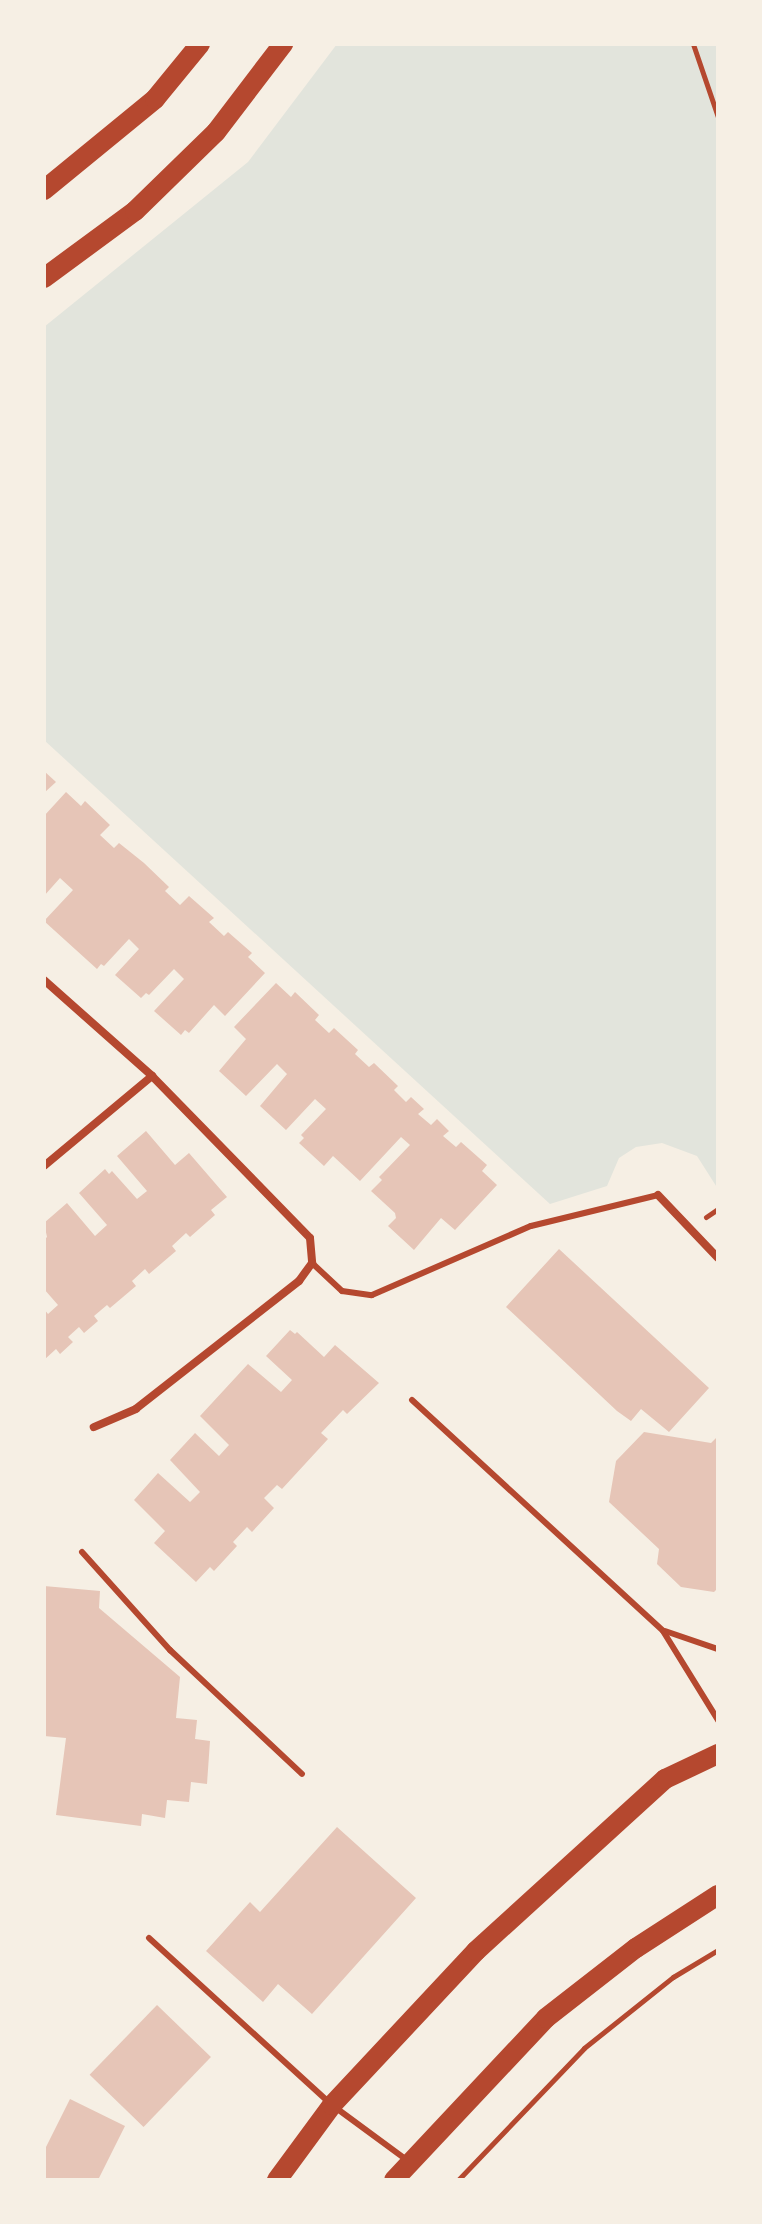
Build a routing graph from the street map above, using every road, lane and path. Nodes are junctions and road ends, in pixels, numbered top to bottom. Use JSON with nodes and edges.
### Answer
{"nodes":[{"id":1,"x":200,"y":44,"type":"edge"},
{"id":2,"x":283,"y":44,"type":"edge"},
{"id":3,"x":693,"y":44,"type":"edge"},
{"id":4,"x":718,"y":117,"type":"edge"},
{"id":5,"x":44,"y":190,"type":"edge"},
{"id":6,"x":44,"y":278,"type":"edge"},
{"id":7,"x":44,"y":980,"type":"edge"},
{"id":8,"x":152,"y":1076,"type":"junction"},
{"id":9,"x":44,"y":1166,"type":"edge"},
{"id":10,"x":658,"y":1195,"type":"joint"},
{"id":11,"x":718,"y":1258,"type":"edge"},
{"id":12,"x":312,"y":1263,"type":"junction"},
{"id":13,"x":412,"y":1400,"type":"dead end"},
{"id":14,"x":94,"y":1427,"type":"dead end"},
{"id":15,"x":82,"y":1552,"type":"dead end"},
{"id":16,"x":663,"y":1631,"type":"junction"},
{"id":17,"x":718,"y":1649,"type":"edge"},
{"id":18,"x":718,"y":1720,"type":"edge"},
{"id":19,"x":718,"y":1754,"type":"edge"},
{"id":20,"x":302,"y":1774,"type":"dead end"},
{"id":21,"x":718,"y":1895,"type":"edge"},
{"id":22,"x":149,"y":1938,"type":"dead end"},
{"id":23,"x":718,"y":1950,"type":"edge"},
{"id":24,"x":332,"y":2105,"type":"junction"},
{"id":25,"x":409,"y":2161,"type":"junction"},
{"id":26,"x":277,"y":2180,"type":"edge"},
{"id":27,"x":394,"y":2180,"type":"edge"},
{"id":28,"x":458,"y":2180,"type":"edge"}],
"edges":[{"from":1,"to":5,"type":"main road"},
{"from":2,"to":6,"type":"main road"},
{"from":3,"to":4,"type":"path"},
{"from":7,"to":8,"type":"street"},
{"from":8,"to":9,"type":"street"},
{"from":8,"to":12,"type":"street"},
{"from":10,"to":11,"type":"street"},
{"from":10,"to":12,"type":"lane"},
{"from":12,"to":14,"type":"street"},
{"from":13,"to":16,"type":"lane"},
{"from":15,"to":20,"type":"lane"},
{"from":16,"to":17,"type":"lane"},
{"from":16,"to":18,"type":"lane"},
{"from":19,"to":24,"type":"main road"},
{"from":21,"to":25,"type":"main road"},
{"from":22,"to":24,"type":"lane"},
{"from":23,"to":28,"type":"path"},
{"from":24,"to":25,"type":"lane"},
{"from":24,"to":26,"type":"main road"},
{"from":25,"to":27,"type":"main road"}]}
